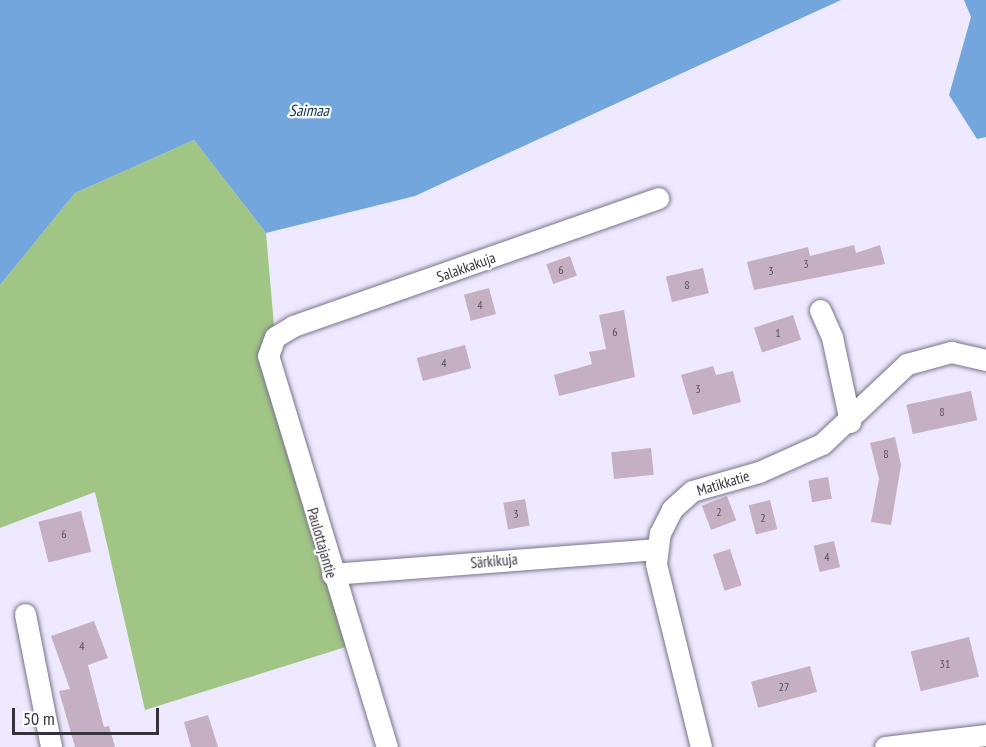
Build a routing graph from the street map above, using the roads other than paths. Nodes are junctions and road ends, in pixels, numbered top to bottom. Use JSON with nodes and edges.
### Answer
{"nodes":[{"id":1,"x":658,"y":198,"type":"dead end"},
{"id":2,"x":820,"y":310,"type":"dead end"},
{"id":3,"x":275,"y":338,"type":"joint"},
{"id":4,"x":986,"y":360,"type":"edge"},
{"id":5,"x":849,"y":422,"type":"junction"},
{"id":6,"x":657,"y":549,"type":"junction"},
{"id":7,"x":332,"y":574,"type":"junction"},
{"id":8,"x":25,"y":614,"type":"dead end"},
{"id":9,"x":986,"y":735,"type":"edge"},
{"id":10,"x":51,"y":747,"type":"edge"},
{"id":11,"x":387,"y":747,"type":"edge"},
{"id":12,"x":701,"y":747,"type":"edge"},
{"id":13,"x":885,"y":747,"type":"edge"}],
"edges":[{"from":1,"to":3,"type":"street","name":"Salakkakuja"},
{"from":2,"to":5,"type":"street"},
{"from":3,"to":7,"type":"street","name":"Paulottajantie"},
{"from":4,"to":5,"type":"street","name":"Matikkatie"},
{"from":5,"to":6,"type":"street","name":"Matikkatie"},
{"from":6,"to":7,"type":"street","name":"Särkikuja"},
{"from":6,"to":12,"type":"street"},
{"from":7,"to":11,"type":"street","name":"Paulottajantie"},
{"from":8,"to":10,"type":"street"},
{"from":9,"to":13,"type":"street"}]}
